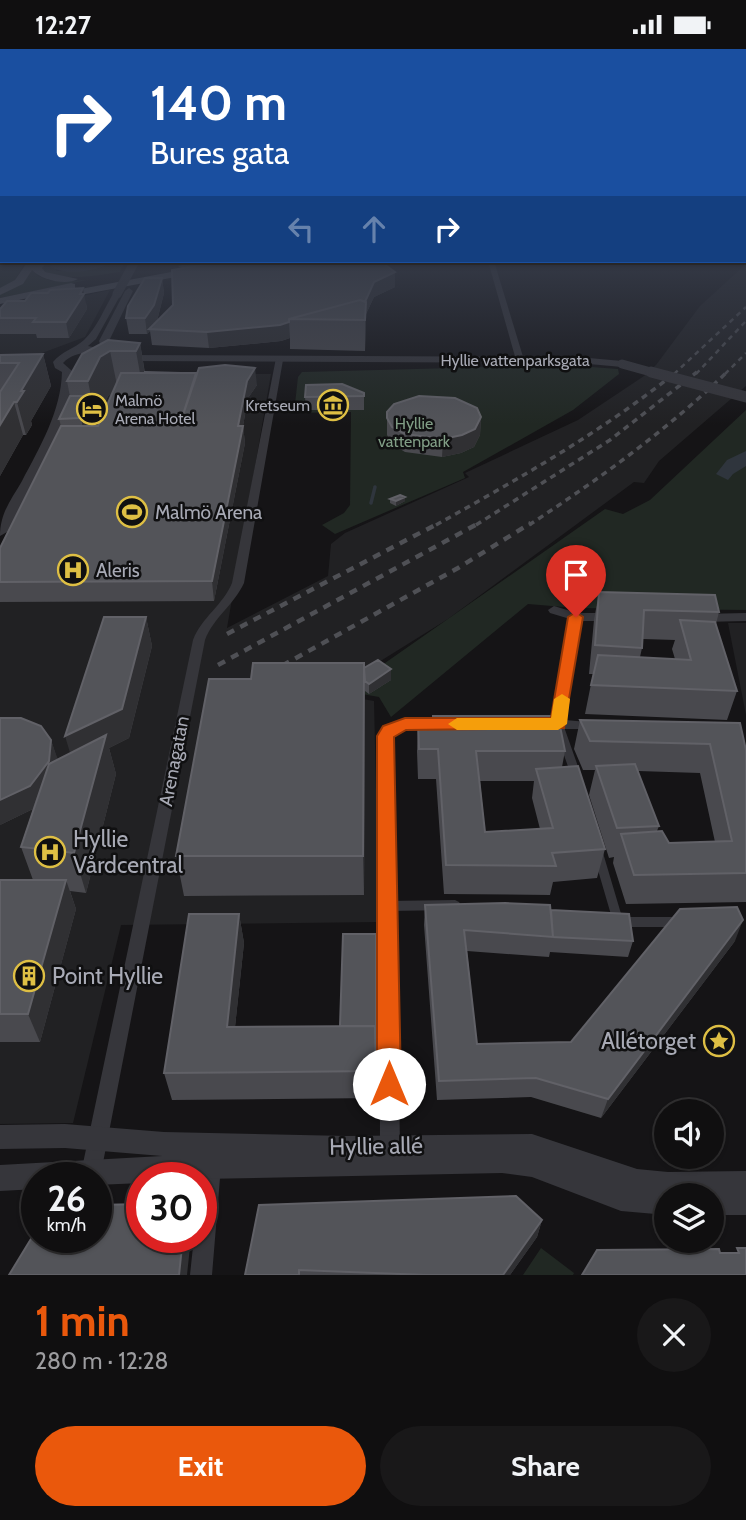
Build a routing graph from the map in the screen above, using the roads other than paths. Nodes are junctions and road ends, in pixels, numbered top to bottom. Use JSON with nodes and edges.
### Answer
{"nodes":[{"id":1,"x":107,"y":311,"type":"edge"},
{"id":2,"x":119,"y":311,"type":"edge"},
{"id":3,"x":506,"y":311,"type":"edge"},
{"id":4,"x":72,"y":352,"type":"junction"},
{"id":5,"x":111,"y":353,"type":"junction"},
{"id":6,"x":520,"y":360,"type":"junction"},
{"id":7,"x":279,"y":361,"type":"junction"},
{"id":8,"x":70,"y":371,"type":"junction"},
{"id":9,"x":77,"y":387,"type":"edge"},
{"id":10,"x":746,"y":397,"type":"edge"},
{"id":11,"x":62,"y":410,"type":"junction"},
{"id":12,"x":0,"y":531,"type":"edge"},
{"id":13,"x":554,"y":610,"type":"dead end"},
{"id":14,"x":576,"y":617,"type":"junction"},
{"id":15,"x":620,"y":617,"type":"edge"},
{"id":16,"x":746,"y":617,"type":"edge"},
{"id":17,"x":685,"y":618,"type":"edge"},
{"id":18,"x":442,"y":724,"type":"edge"},
{"id":19,"x":534,"y":724,"type":"edge"},
{"id":20,"x":558,"y":724,"type":"junction"},
{"id":21,"x":610,"y":727,"type":"edge"},
{"id":22,"x":580,"y":789,"type":"edge"},
{"id":23,"x":595,"y":842,"type":"edge"},
{"id":24,"x":387,"y":906,"type":"junction"},
{"id":25,"x":468,"y":907,"type":"edge"},
{"id":26,"x":604,"y":921,"type":"edge"},
{"id":27,"x":618,"y":922,"type":"junction"},
{"id":28,"x":695,"y":923,"type":"edge"},
{"id":29,"x":0,"y":1137,"type":"edge"},
{"id":30,"x":98,"y":1138,"type":"junction"},
{"id":31,"x":390,"y":1146,"type":"junction"},
{"id":32,"x":93,"y":1162,"type":"edge"},
{"id":33,"x":217,"y":1165,"type":"edge"},
{"id":34,"x":21,"y":1177,"type":"edge"},
{"id":35,"x":0,"y":1178,"type":"edge"},
{"id":36,"x":746,"y":1184,"type":"edge"},
{"id":37,"x":654,"y":1201,"type":"edge"},
{"id":38,"x":724,"y":1202,"type":"edge"},
{"id":39,"x":746,"y":1202,"type":"edge"},
{"id":40,"x":203,"y":1253,"type":"edge"},
{"id":41,"x":201,"y":1275,"type":"edge"}],
"edges":[{"from":1,"to":4,"type":"street","bridge":true},
{"from":2,"to":5,"type":"street"},
{"from":3,"to":6,"type":"street"},
{"from":4,"to":5,"type":"street","name":"Hyllie vattenparksgata"},
{"from":4,"to":8,"type":"street"},
{"from":4,"to":8,"type":"street"},
{"from":5,"to":7,"type":"street","name":"Hyllie vattenparksgata"},
{"from":5,"to":7,"type":"street","name":"Hyllie vattenparksgata"},
{"from":6,"to":7,"type":"street","name":"Hyllie vattenparksgata"},
{"from":6,"to":10,"type":"street","name":"Hyllie vattenparksgata","bridge":true},
{"from":7,"to":30,"type":"street","name":"Arenagatan"},
{"from":8,"to":11,"type":"street"},
{"from":9,"to":11,"type":"street"},
{"from":11,"to":12,"type":"street"},
{"from":13,"to":14,"type":"street"},
{"from":14,"to":15,"type":"street"},
{"from":14,"to":20,"type":"street"},
{"from":16,"to":17,"type":"street"},
{"from":18,"to":24,"type":"street"},
{"from":19,"to":20,"type":"street"},
{"from":20,"to":21,"type":"street"},
{"from":20,"to":22,"type":"street"},
{"from":23,"to":27,"type":"street"},
{"from":24,"to":25,"type":"street"},
{"from":24,"to":31,"type":"street"},
{"from":26,"to":27,"type":"street"},
{"from":27,"to":28,"type":"street"},
{"from":29,"to":30,"type":"street","name":"Hyllie allé"},
{"from":30,"to":31,"type":"street","name":"Hyllie allé"},
{"from":30,"to":32,"type":"street","name":"Arenagatan"},
{"from":31,"to":36,"type":"street","name":"Hyllie allé"},
{"from":33,"to":37,"type":"street","name":"Hyllie allé"},
{"from":34,"to":35,"type":"street","name":"Hyllie allé"},
{"from":38,"to":39,"type":"street"},
{"from":40,"to":41,"type":"street"}]}
